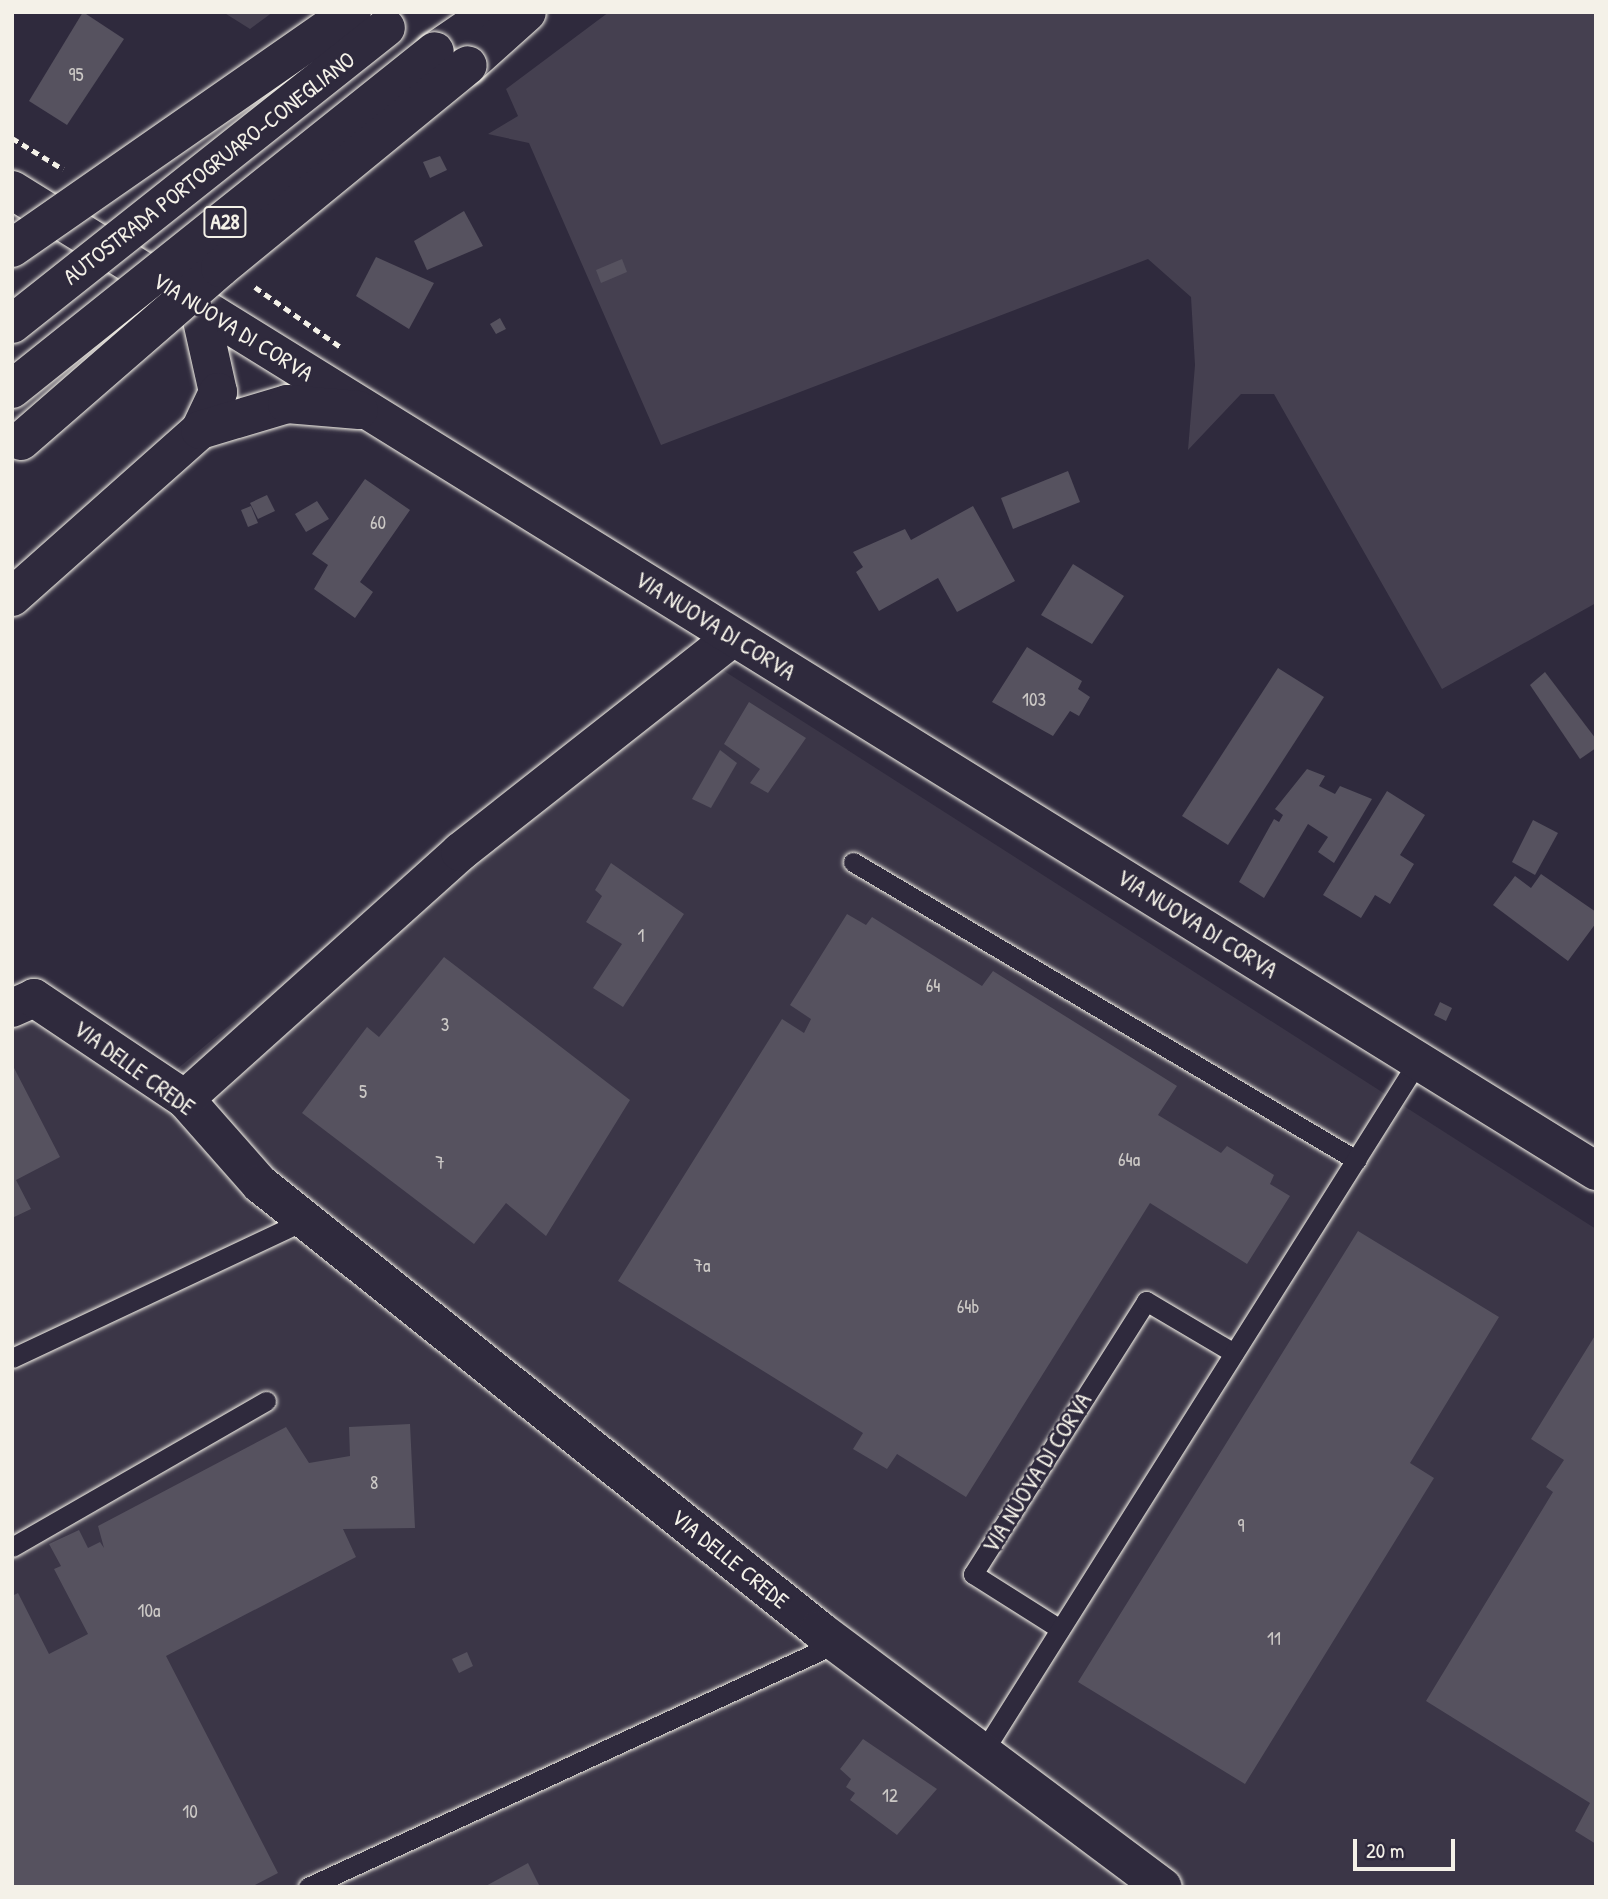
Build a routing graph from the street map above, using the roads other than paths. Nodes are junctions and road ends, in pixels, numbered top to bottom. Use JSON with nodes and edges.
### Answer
{"nodes":[{"id":1,"x":492,"y":12,"type":"edge"},
{"id":2,"x":527,"y":12,"type":"edge"},
{"id":3,"x":381,"y":17,"type":"edge"},
{"id":4,"x":451,"y":58,"type":"junction"},
{"id":5,"x":12,"y":190,"type":"edge"},
{"id":6,"x":12,"y":248,"type":"edge"},
{"id":7,"x":199,"y":307,"type":"junction"},
{"id":8,"x":12,"y":324,"type":"edge"},
{"id":9,"x":12,"y":389,"type":"edge"},
{"id":10,"x":368,"y":411,"type":"junction"},
{"id":11,"x":200,"y":430,"type":"junction"},
{"id":12,"x":17,"y":446,"type":"edge"},
{"id":13,"x":12,"y":597,"type":"edge"},
{"id":14,"x":733,"y":636,"type":"junction"},
{"id":15,"x":853,"y":862,"type":"dead end"},
{"id":16,"x":12,"y":1008,"type":"edge"},
{"id":17,"x":1418,"y":1061,"type":"junction"},
{"id":18,"x":186,"y":1099,"type":"junction"},
{"id":19,"x":1356,"y":1160,"type":"junction"},
{"id":20,"x":1596,"y":1171,"type":"edge"},
{"id":21,"x":305,"y":1220,"type":"junction"},
{"id":22,"x":1234,"y":1353,"type":"junction"},
{"id":23,"x":12,"y":1359,"type":"edge"},
{"id":24,"x":266,"y":1401,"type":"dead end"},
{"id":25,"x":12,"y":1547,"type":"edge"},
{"id":26,"x":1060,"y":1629,"type":"junction"},
{"id":27,"x":837,"y":1643,"type":"junction"},
{"id":28,"x":983,"y":1752,"type":"junction"},
{"id":29,"x":308,"y":1887,"type":"edge"},
{"id":30,"x":1163,"y":1887,"type":"edge"}],
"edges":[{"from":1,"to":4,"type":"main road","number":"A28"},
{"from":2,"to":4,"type":"main road"},
{"from":3,"to":6,"type":"main road","bridge":true},
{"from":3,"to":8,"type":"main road","name":"AUTOSTRADA PORTOGRUARO-CONEGLIANO","number":"A28","bridge":true},
{"from":4,"to":9,"type":"main road","number":"A28","bridge":true},
{"from":4,"to":12,"type":"main road","bridge":true},
{"from":5,"to":7,"type":"main road","name":"VIA NUOVA DI CORVA"},
{"from":7,"to":10,"type":"main road","name":"VIA NUOVA DI CORVA"},
{"from":7,"to":11,"type":"main road"},
{"from":10,"to":11,"type":"main road"},
{"from":10,"to":14,"type":"main road","name":"VIA NUOVA DI CORVA"},
{"from":11,"to":13,"type":"main road"},
{"from":14,"to":17,"type":"main road","name":"VIA NUOVA DI CORVA"},
{"from":14,"to":18,"type":"main road"},
{"from":15,"to":19,"type":"lane"},
{"from":16,"to":18,"type":"main road","name":"VIA DELLE CREDE"},
{"from":17,"to":19,"type":"lane"},
{"from":17,"to":20,"type":"main road","name":"VIA NUOVA DI CORVA"},
{"from":18,"to":21,"type":"main road","name":"VIA DELLE CREDE"},
{"from":19,"to":22,"type":"lane"},
{"from":21,"to":23,"type":"lane"},
{"from":21,"to":27,"type":"main road","name":"VIA DELLE CREDE"},
{"from":22,"to":26,"type":"lane"},
{"from":22,"to":26,"type":"lane","name":"VIA NUOVA DI CORVA"},
{"from":24,"to":25,"type":"lane"},
{"from":26,"to":28,"type":"lane"},
{"from":27,"to":28,"type":"main road","name":"VIA DELLE CREDE"},
{"from":27,"to":29,"type":"lane"},
{"from":28,"to":30,"type":"main road","name":"VIA DELLE CREDE"}]}
